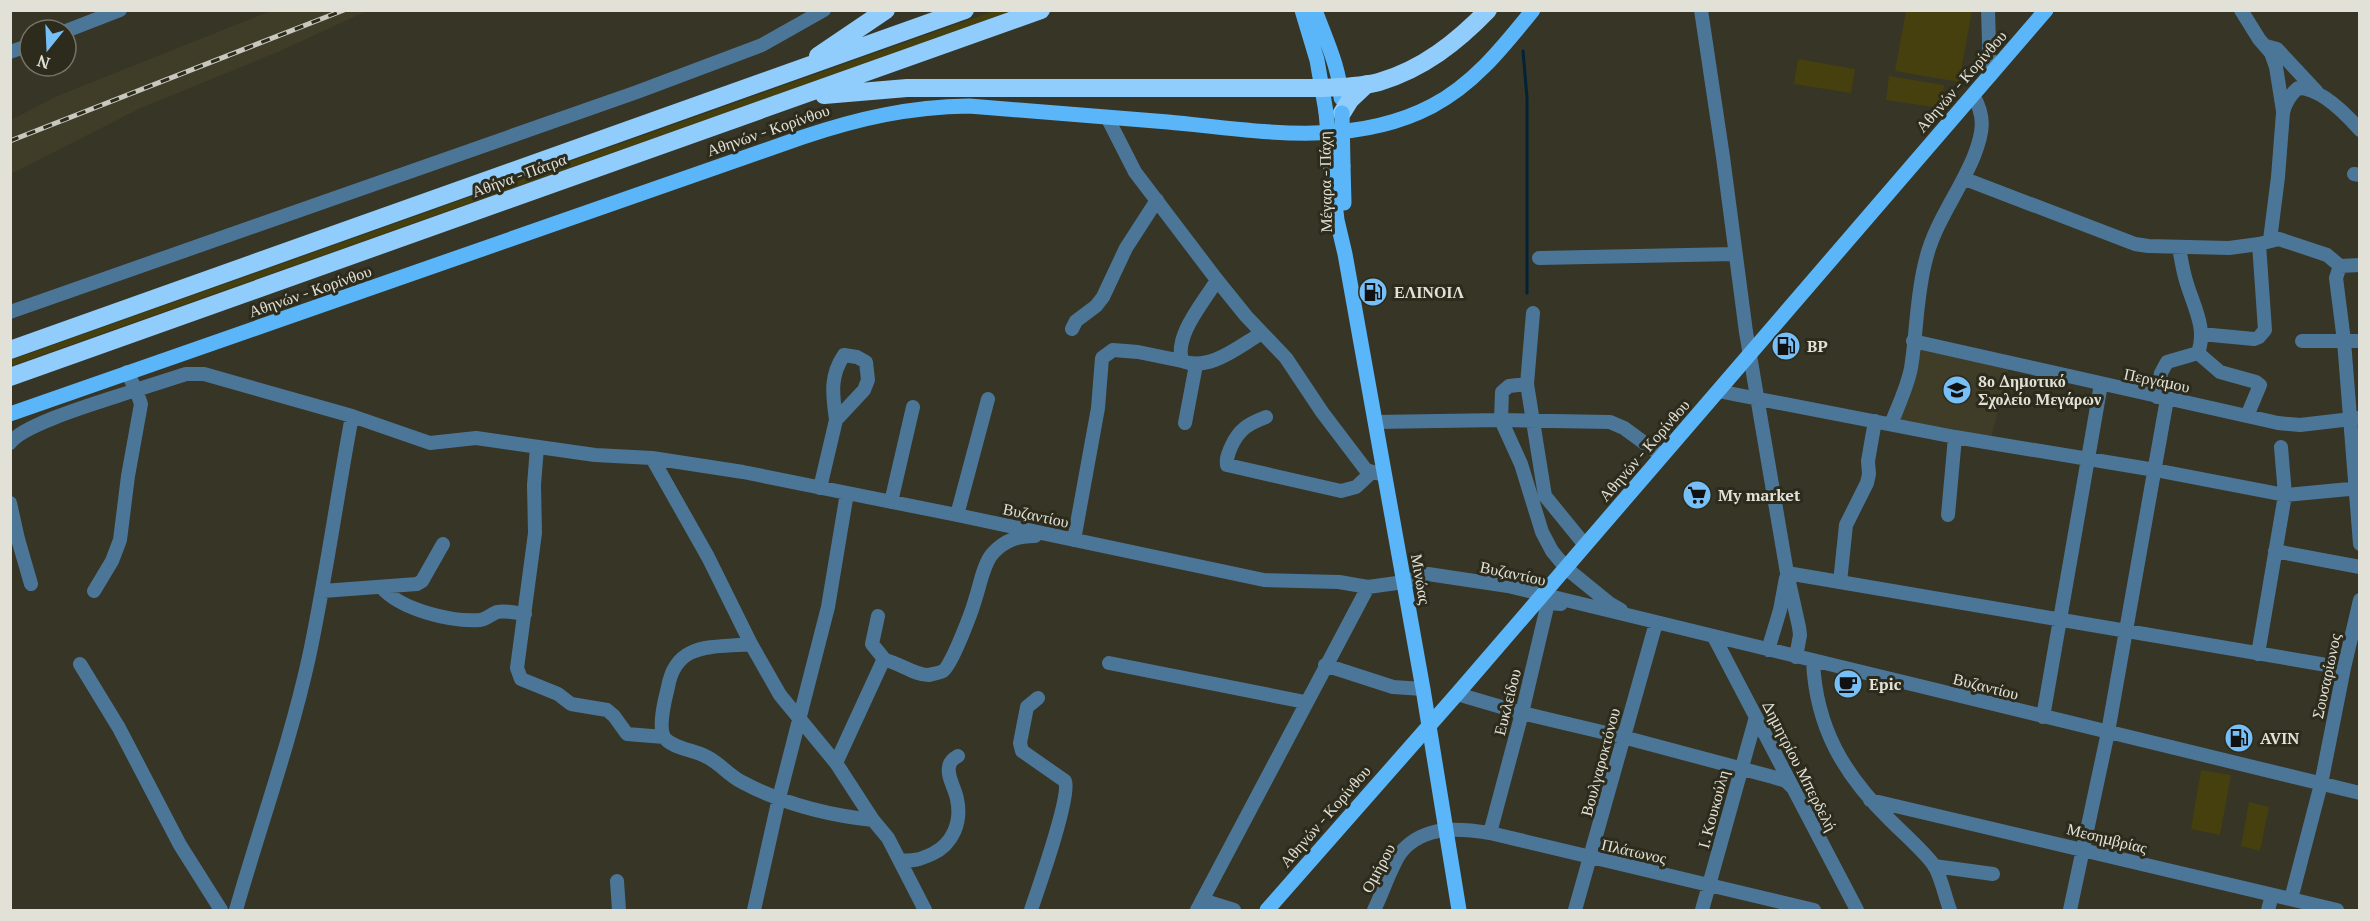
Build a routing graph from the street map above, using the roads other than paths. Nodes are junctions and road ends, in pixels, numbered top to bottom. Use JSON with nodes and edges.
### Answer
{"nodes":[{"id":1,"x":120,"y":10,"type":"edge"},
{"id":2,"x":824,"y":10,"type":"edge"},
{"id":3,"x":886,"y":10,"type":"edge"},
{"id":4,"x":965,"y":10,"type":"edge"},
{"id":5,"x":1041,"y":10,"type":"edge"},
{"id":6,"x":1302,"y":10,"type":"edge"},
{"id":7,"x":1316,"y":10,"type":"edge"},
{"id":8,"x":1488,"y":10,"type":"edge"},
{"id":9,"x":1533,"y":10,"type":"edge"},
{"id":10,"x":1701,"y":10,"type":"edge"},
{"id":11,"x":1988,"y":10,"type":"edge"},
{"id":12,"x":2046,"y":10,"type":"edge"},
{"id":13,"x":2241,"y":10,"type":"edge"},
{"id":14,"x":78,"y":26,"type":"edge"},
{"id":15,"x":2265,"y":46,"type":"junction"},
{"id":16,"x":799,"y":70,"type":"junction"},
{"id":17,"x":1990,"y":76,"type":"junction"},
{"id":18,"x":1367,"y":84,"type":"junction"},
{"id":19,"x":1332,"y":87,"type":"junction"},
{"id":20,"x":1972,"y":95,"type":"junction"},
{"id":21,"x":2320,"y":96,"type":"junction"},
{"id":22,"x":798,"y":97,"type":"junction"},
{"id":23,"x":1334,"y":112,"type":"junction"},
{"id":24,"x":2283,"y":113,"type":"junction"},
{"id":25,"x":1107,"y":117,"type":"junction"},
{"id":26,"x":2360,"y":130,"type":"edge"},
{"id":27,"x":1965,"y":179,"type":"junction"},
{"id":28,"x":1157,"y":200,"type":"junction"},
{"id":29,"x":2265,"y":242,"type":"junction"},
{"id":30,"x":2179,"y":247,"type":"junction"},
{"id":31,"x":1345,"y":254,"type":"joint"},
{"id":32,"x":1735,"y":254,"type":"junction"},
{"id":33,"x":1539,"y":258,"type":"dead end"},
{"id":34,"x":2360,"y":264,"type":"edge"},
{"id":35,"x":2340,"y":266,"type":"junction"},
{"id":36,"x":1216,"y":279,"type":"junction"},
{"id":37,"x":10,"y":312,"type":"edge"},
{"id":38,"x":1533,"y":313,"type":"dead end"},
{"id":39,"x":1072,"y":329,"type":"dead end"},
{"id":40,"x":1263,"y":333,"type":"junction"},
{"id":41,"x":2201,"y":334,"type":"junction"},
{"id":42,"x":2302,"y":341,"type":"dead end"},
{"id":43,"x":2344,"y":341,"type":"junction"},
{"id":44,"x":2360,"y":341,"type":"edge"},
{"id":45,"x":1913,"y":342,"type":"junction"},
{"id":46,"x":10,"y":350,"type":"edge"},
{"id":47,"x":2198,"y":353,"type":"junction"},
{"id":48,"x":1749,"y":355,"type":"junction"},
{"id":49,"x":1189,"y":363,"type":"junction"},
{"id":50,"x":127,"y":372,"type":"junction"},
{"id":51,"x":10,"y":377,"type":"edge"},
{"id":52,"x":2353,"y":383,"type":"edge"},
{"id":53,"x":1527,"y":384,"type":"junction"},
{"id":54,"x":2101,"y":384,"type":"junction"},
{"id":55,"x":136,"y":390,"type":"junction"},
{"id":56,"x":1718,"y":391,"type":"junction"},
{"id":57,"x":2162,"y":398,"type":"junction"},
{"id":58,"x":988,"y":399,"type":"dead end"},
{"id":59,"x":1758,"y":399,"type":"junction"},
{"id":60,"x":913,"y":406,"type":"dead end"},
{"id":61,"x":10,"y":414,"type":"edge"},
{"id":62,"x":352,"y":416,"type":"junction"},
{"id":63,"x":2247,"y":416,"type":"junction"},
{"id":64,"x":1266,"y":417,"type":"dead end"},
{"id":65,"x":2354,"y":419,"type":"edge"},
{"id":66,"x":836,"y":420,"type":"dead end"},
{"id":67,"x":1501,"y":420,"type":"junction"},
{"id":68,"x":1533,"y":420,"type":"junction"},
{"id":69,"x":1875,"y":421,"type":"junction"},
{"id":70,"x":1375,"y":422,"type":"junction"},
{"id":71,"x":1185,"y":423,"type":"dead end"},
{"id":72,"x":1891,"y":424,"type":"junction"},
{"id":73,"x":1954,"y":436,"type":"junction"},
{"id":74,"x":10,"y":442,"type":"edge"},
{"id":75,"x":537,"y":447,"type":"junction"},
{"id":76,"x":2281,"y":447,"type":"dead end"},
{"id":77,"x":2355,"y":455,"type":"edge"},
{"id":78,"x":1662,"y":456,"type":"junction"},
{"id":79,"x":652,"y":458,"type":"junction"},
{"id":80,"x":2088,"y":458,"type":"junction"},
{"id":81,"x":2155,"y":470,"type":"junction"},
{"id":82,"x":1378,"y":474,"type":"junction"},
{"id":83,"x":820,"y":488,"type":"junction"},
{"id":84,"x":2357,"y":488,"type":"edge"},
{"id":85,"x":847,"y":493,"type":"junction"},
{"id":86,"x":2285,"y":495,"type":"junction"},
{"id":87,"x":891,"y":502,"type":"junction"},
{"id":88,"x":10,"y":503,"type":"edge"},
{"id":89,"x":957,"y":515,"type":"junction"},
{"id":90,"x":1948,"y":515,"type":"dead end"},
{"id":91,"x":1058,"y":537,"type":"junction"},
{"id":92,"x":1074,"y":540,"type":"junction"},
{"id":93,"x":443,"y":544,"type":"dead end"},
{"id":94,"x":2360,"y":544,"type":"edge"},
{"id":95,"x":1586,"y":545,"type":"junction"},
{"id":96,"x":2275,"y":551,"type":"junction"},
{"id":97,"x":2360,"y":567,"type":"edge"},
{"id":98,"x":1566,"y":568,"type":"junction"},
{"id":99,"x":1787,"y":573,"type":"junction"},
{"id":100,"x":1404,"y":582,"type":"junction"},
{"id":101,"x":1840,"y":582,"type":"junction"},
{"id":102,"x":31,"y":584,"type":"dead end"},
{"id":103,"x":381,"y":587,"type":"junction"},
{"id":104,"x":1368,"y":587,"type":"junction"},
{"id":105,"x":94,"y":591,"type":"dead end"},
{"id":106,"x":323,"y":591,"type":"junction"},
{"id":107,"x":1542,"y":596,"type":"junction"},
{"id":108,"x":2360,"y":600,"type":"edge"},
{"id":109,"x":1573,"y":604,"type":"junction"},
{"id":110,"x":525,"y":614,"type":"junction"},
{"id":111,"x":878,"y":616,"type":"dead end"},
{"id":112,"x":1636,"y":618,"type":"junction"},
{"id":113,"x":2060,"y":619,"type":"junction"},
{"id":114,"x":1656,"y":623,"type":"junction"},
{"id":115,"x":2126,"y":631,"type":"junction"},
{"id":116,"x":1714,"y":637,"type":"junction"},
{"id":117,"x":751,"y":644,"type":"junction"},
{"id":118,"x":1768,"y":650,"type":"junction"},
{"id":119,"x":2258,"y":654,"type":"junction"},
{"id":120,"x":1796,"y":657,"type":"junction"},
{"id":121,"x":885,"y":660,"type":"junction"},
{"id":122,"x":1813,"y":661,"type":"junction"},
{"id":123,"x":1109,"y":663,"type":"dead end"},
{"id":124,"x":80,"y":664,"type":"dead end"},
{"id":125,"x":1325,"y":665,"type":"junction"},
{"id":126,"x":2344,"y":668,"type":"junction"},
{"id":127,"x":1423,"y":689,"type":"junction"},
{"id":128,"x":1457,"y":694,"type":"junction"},
{"id":129,"x":1038,"y":698,"type":"dead end"},
{"id":130,"x":1305,"y":702,"type":"junction"},
{"id":131,"x":1522,"y":713,"type":"junction"},
{"id":132,"x":1756,"y":717,"type":"junction"},
{"id":133,"x":2043,"y":717,"type":"junction"},
{"id":134,"x":799,"y":718,"type":"junction"},
{"id":135,"x":1428,"y":725,"type":"junction"},
{"id":136,"x":2108,"y":732,"type":"junction"},
{"id":137,"x":664,"y":737,"type":"junction"},
{"id":138,"x":1623,"y":737,"type":"junction"},
{"id":139,"x":958,"y":756,"type":"dead end"},
{"id":140,"x":836,"y":763,"type":"junction"},
{"id":141,"x":1741,"y":769,"type":"junction"},
{"id":142,"x":2321,"y":784,"type":"junction"},
{"id":143,"x":1792,"y":787,"type":"junction"},
{"id":144,"x":2360,"y":793,"type":"edge"},
{"id":145,"x":779,"y":798,"type":"junction"},
{"id":146,"x":1870,"y":800,"type":"junction"},
{"id":147,"x":873,"y":820,"type":"junction"},
{"id":148,"x":1445,"y":828,"type":"junction"},
{"id":149,"x":1490,"y":833,"type":"junction"},
{"id":150,"x":2082,"y":849,"type":"junction"},
{"id":151,"x":1591,"y":857,"type":"junction"},
{"id":152,"x":900,"y":860,"type":"junction"},
{"id":153,"x":1934,"y":866,"type":"junction"},
{"id":154,"x":1993,"y":874,"type":"dead end"},
{"id":155,"x":617,"y":881,"type":"dead end"},
{"id":156,"x":1709,"y":885,"type":"junction"},
{"id":157,"x":2272,"y":895,"type":"junction"},
{"id":158,"x":2291,"y":899,"type":"junction"},
{"id":159,"x":1200,"y":905,"type":"edge"},
{"id":160,"x":2312,"y":908,"type":"edge"},
{"id":161,"x":221,"y":910,"type":"edge"},
{"id":162,"x":236,"y":910,"type":"edge"},
{"id":163,"x":619,"y":910,"type":"edge"},
{"id":164,"x":754,"y":910,"type":"edge"},
{"id":165,"x":925,"y":910,"type":"edge"},
{"id":166,"x":1031,"y":910,"type":"edge"},
{"id":167,"x":1234,"y":910,"type":"edge"},
{"id":168,"x":1267,"y":910,"type":"edge"},
{"id":169,"x":1374,"y":910,"type":"edge"},
{"id":170,"x":1459,"y":910,"type":"edge"},
{"id":171,"x":1575,"y":910,"type":"edge"},
{"id":172,"x":1702,"y":910,"type":"edge"},
{"id":173,"x":1814,"y":910,"type":"edge"},
{"id":174,"x":1857,"y":910,"type":"edge"},
{"id":175,"x":1950,"y":910,"type":"edge"},
{"id":176,"x":2070,"y":910,"type":"edge"},
{"id":177,"x":2268,"y":910,"type":"edge"},
{"id":178,"x":2337,"y":910,"type":"edge"}],
"edges":[{"from":1,"to":14,"type":"street"},
{"from":2,"to":37,"type":"street"},
{"from":3,"to":16,"type":"highway"},
{"from":4,"to":16,"type":"highway","name":"Αθήνα - Πάτρα"},
{"from":5,"to":22,"type":"highway","name":"Αθήνα - Πάτρα"},
{"from":6,"to":19,"type":"main road","name":"Μέγαρα - Πάχη"},
{"from":7,"to":19,"type":"main road","name":"Μέγαρα - Πάχη"},
{"from":8,"to":18,"type":"highway"},
{"from":9,"to":25,"type":"main road","name":"Αθηνών - Κορίνθου"},
{"from":10,"to":32,"type":"street"},
{"from":11,"to":17,"type":"street"},
{"from":12,"to":17,"type":"main road","name":"Αθηνών - Κορίνθου"},
{"from":13,"to":15,"type":"street"},
{"from":15,"to":21,"type":"street"},
{"from":15,"to":24,"type":"street"},
{"from":16,"to":46,"type":"highway","name":"Αθήνα - Πάτρα"},
{"from":17,"to":20,"type":"main road","name":"Αθηνών - Κορίνθου"},
{"from":18,"to":19,"type":"highway"},
{"from":18,"to":23,"type":"highway"},
{"from":19,"to":22,"type":"highway"},
{"from":19,"to":23,"type":"main road","name":"Μέγαρα - Πάχη"},
{"from":20,"to":27,"type":"street"},
{"from":20,"to":48,"type":"main road","name":"Αθηνών - Κορίνθου"},
{"from":21,"to":24,"type":"street"},
{"from":21,"to":26,"type":"street"},
{"from":22,"to":51,"type":"highway","name":"Αθήνα - Πάτρα"},
{"from":23,"to":31,"type":"main road","name":"Μέγαρα - Πάχη","bridge":true},
{"from":24,"to":29,"type":"street"},
{"from":25,"to":28,"type":"street"},
{"from":25,"to":50,"type":"main road","name":"Αθηνών - Κορίνθου"},
{"from":27,"to":30,"type":"street"},
{"from":27,"to":45,"type":"street"},
{"from":28,"to":36,"type":"street"},
{"from":28,"to":39,"type":"street"},
{"from":29,"to":30,"type":"street"},
{"from":29,"to":35,"type":"street"},
{"from":29,"to":41,"type":"street"},
{"from":30,"to":41,"type":"street"},
{"from":31,"to":70,"type":"main road","name":"Μινώας"},
{"from":32,"to":33,"type":"street"},
{"from":32,"to":48,"type":"street"},
{"from":34,"to":35,"type":"street"},
{"from":35,"to":43,"type":"street"},
{"from":36,"to":40,"type":"street"},
{"from":36,"to":49,"type":"street"},
{"from":38,"to":53,"type":"street"},
{"from":40,"to":49,"type":"street"},
{"from":40,"to":82,"type":"street"},
{"from":41,"to":47,"type":"street"},
{"from":42,"to":43,"type":"street"},
{"from":43,"to":44,"type":"street"},
{"from":43,"to":52,"type":"street"},
{"from":45,"to":54,"type":"street","name":"Περγάμου"},
{"from":45,"to":72,"type":"street"},
{"from":47,"to":57,"type":"street"},
{"from":47,"to":63,"type":"street"},
{"from":48,"to":56,"type":"main road","name":"Αθηνών - Κορίνθου"},
{"from":48,"to":59,"type":"street"},
{"from":49,"to":71,"type":"street"},
{"from":49,"to":92,"type":"street"},
{"from":50,"to":55,"type":"street"},
{"from":50,"to":61,"type":"main road","name":"Αθηνών - Κορίνθου"},
{"from":52,"to":65,"type":"street"},
{"from":53,"to":67,"type":"street"},
{"from":53,"to":68,"type":"street"},
{"from":54,"to":57,"type":"street","name":"Περγάμου"},
{"from":54,"to":80,"type":"street"},
{"from":55,"to":62,"type":"street","name":"Βυζαντίου"},
{"from":55,"to":74,"type":"street","name":"Βυζαντίου"},
{"from":55,"to":105,"type":"street"},
{"from":56,"to":59,"type":"street"},
{"from":56,"to":78,"type":"main road","name":"Αθηνών - Κορίνθου"},
{"from":57,"to":63,"type":"street","name":"Περγάμου"},
{"from":57,"to":81,"type":"street"},
{"from":58,"to":89,"type":"street"},
{"from":59,"to":69,"type":"street"},
{"from":59,"to":99,"type":"street"},
{"from":60,"to":87,"type":"street"},
{"from":62,"to":75,"type":"street","name":"Βυζαντίου"},
{"from":62,"to":106,"type":"street"},
{"from":63,"to":65,"type":"street","name":"Περγάμου"},
{"from":64,"to":82,"type":"street"},
{"from":65,"to":77,"type":"street"},
{"from":66,"to":83,"type":"street"},
{"from":67,"to":68,"type":"street"},
{"from":67,"to":70,"type":"street"},
{"from":67,"to":98,"type":"street"},
{"from":68,"to":78,"type":"street"},
{"from":68,"to":95,"type":"street"},
{"from":69,"to":72,"type":"street"},
{"from":69,"to":101,"type":"street"},
{"from":70,"to":82,"type":"main road","name":"Μινώας"},
{"from":72,"to":73,"type":"street"},
{"from":73,"to":80,"type":"street"},
{"from":73,"to":90,"type":"street"},
{"from":75,"to":79,"type":"street","name":"Βυζαντίου"},
{"from":75,"to":110,"type":"street"},
{"from":76,"to":86,"type":"street"},
{"from":77,"to":84,"type":"street"},
{"from":78,"to":95,"type":"main road","name":"Αθηνών - Κορίνθου"},
{"from":79,"to":83,"type":"street","name":"Βυζαντίου"},
{"from":79,"to":117,"type":"street"},
{"from":80,"to":81,"type":"street"},
{"from":80,"to":113,"type":"street"},
{"from":81,"to":86,"type":"street"},
{"from":81,"to":115,"type":"street"},
{"from":82,"to":100,"type":"main road","name":"Μινώας"},
{"from":83,"to":85,"type":"street","name":"Βυζαντίου"},
{"from":84,"to":86,"type":"street"},
{"from":84,"to":94,"type":"street"},
{"from":85,"to":87,"type":"street","name":"Βυζαντίου"},
{"from":85,"to":134,"type":"street"},
{"from":86,"to":96,"type":"street"},
{"from":87,"to":89,"type":"street","name":"Βυζαντίου"},
{"from":88,"to":102,"type":"street"},
{"from":89,"to":91,"type":"street","name":"Βυζαντίου"},
{"from":91,"to":92,"type":"street","name":"Βυζαντίου"},
{"from":91,"to":121,"type":"street"},
{"from":92,"to":104,"type":"street","name":"Βυζαντίου"},
{"from":93,"to":103,"type":"street"},
{"from":95,"to":98,"type":"main road","name":"Αθηνών - Κορίνθου"},
{"from":96,"to":97,"type":"street"},
{"from":96,"to":119,"type":"street"},
{"from":98,"to":107,"type":"main road","name":"Αθηνών - Κορίνθου"},
{"from":98,"to":112,"type":"street"},
{"from":99,"to":101,"type":"street"},
{"from":99,"to":118,"type":"street"},
{"from":99,"to":120,"type":"street"},
{"from":100,"to":104,"type":"street","name":"Βυζαντίου"},
{"from":100,"to":107,"type":"street","name":"Βυζαντίου"},
{"from":100,"to":127,"type":"main road","name":"Μινώας"},
{"from":101,"to":113,"type":"street"},
{"from":103,"to":106,"type":"street"},
{"from":103,"to":110,"type":"street"},
{"from":104,"to":125,"type":"street"},
{"from":106,"to":162,"type":"street"},
{"from":107,"to":109,"type":"street","name":"Βυζαντίου"},
{"from":107,"to":128,"type":"main road","name":"Αθηνών - Κορίνθου"},
{"from":108,"to":126,"type":"street","name":"Σουσαρίωνος"},
{"from":109,"to":112,"type":"street","name":"Βυζαντίου"},
{"from":109,"to":131,"type":"street","name":"Ευκλείδου"},
{"from":110,"to":137,"type":"street"},
{"from":111,"to":121,"type":"street"},
{"from":112,"to":114,"type":"street","name":"Βυζαντίου"},
{"from":113,"to":115,"type":"street"},
{"from":113,"to":133,"type":"street"},
{"from":114,"to":116,"type":"street","name":"Βυζαντίου"},
{"from":114,"to":138,"type":"street","name":"Βουλγαροκτόνου"},
{"from":115,"to":119,"type":"street"},
{"from":115,"to":136,"type":"street"},
{"from":116,"to":118,"type":"street","name":"Βυζαντίου"},
{"from":116,"to":132,"type":"street","name":"Δημητρίου Μπερδελή"},
{"from":117,"to":134,"type":"street"},
{"from":117,"to":137,"type":"street"},
{"from":118,"to":120,"type":"street","name":"Βυζαντίου"},
{"from":119,"to":126,"type":"street"},
{"from":120,"to":122,"type":"street","name":"Βυζαντίου"},
{"from":121,"to":140,"type":"street"},
{"from":122,"to":133,"type":"street","name":"Βυζαντίου"},
{"from":122,"to":146,"type":"street"},
{"from":123,"to":130,"type":"street"},
{"from":124,"to":161,"type":"street"},
{"from":125,"to":127,"type":"street"},
{"from":125,"to":130,"type":"street"},
{"from":126,"to":142,"type":"street","name":"Σουσαρίωνος"},
{"from":127,"to":128,"type":"main road"},
{"from":127,"to":135,"type":"main road","name":"Μινώας"},
{"from":128,"to":131,"type":"street"},
{"from":128,"to":135,"type":"main road","name":"Αθηνών - Κορίνθου"},
{"from":129,"to":166,"type":"street"},
{"from":130,"to":159,"type":"street"},
{"from":131,"to":138,"type":"street"},
{"from":131,"to":149,"type":"street","name":"Ευκλείδου"},
{"from":132,"to":141,"type":"street","name":"Ι. Κουκούλη"},
{"from":132,"to":143,"type":"street","name":"Δημητρίου Μπερδελή"},
{"from":133,"to":136,"type":"street","name":"Βυζαντίου"},
{"from":134,"to":140,"type":"street"},
{"from":134,"to":145,"type":"street"},
{"from":135,"to":148,"type":"main road","name":"Μινώας"},
{"from":135,"to":168,"type":"main road","name":"Αθηνών - Κορίνθου"},
{"from":136,"to":142,"type":"street","name":"Βυζαντίου"},
{"from":136,"to":150,"type":"street"},
{"from":137,"to":145,"type":"street"},
{"from":138,"to":141,"type":"street"},
{"from":138,"to":151,"type":"street","name":"Βουλγαροκτόνου"},
{"from":139,"to":152,"type":"street"},
{"from":140,"to":147,"type":"street"},
{"from":141,"to":143,"type":"street"},
{"from":141,"to":156,"type":"street","name":"Ι. Κουκούλη"},
{"from":142,"to":144,"type":"street","name":"Βυζαντίου"},
{"from":142,"to":158,"type":"street","name":"Σουσαρίωνος"},
{"from":143,"to":174,"type":"street","name":"Δημητρίου Μπερδελή"},
{"from":145,"to":147,"type":"street"},
{"from":145,"to":164,"type":"street"},
{"from":146,"to":150,"type":"street","name":"Μεσημβρίας"},
{"from":146,"to":153,"type":"street"},
{"from":147,"to":152,"type":"street"},
{"from":148,"to":149,"type":"street","name":"Πλάτωνος"},
{"from":148,"to":169,"type":"street","name":"Ομήρου"},
{"from":148,"to":170,"type":"main road","name":"Μινώας"},
{"from":149,"to":151,"type":"street","name":"Πλάτωνος"},
{"from":150,"to":157,"type":"street","name":"Μεσημβρίας"},
{"from":150,"to":176,"type":"street"},
{"from":151,"to":156,"type":"street","name":"Πλάτωνος"},
{"from":151,"to":171,"type":"street","name":"Βουλγαροκτόνου"},
{"from":152,"to":165,"type":"street"},
{"from":153,"to":154,"type":"street"},
{"from":153,"to":175,"type":"street"},
{"from":155,"to":163,"type":"street"},
{"from":156,"to":172,"type":"street","name":"Ι. Κουκούλη"},
{"from":156,"to":173,"type":"street","name":"Πλάτωνος"},
{"from":157,"to":158,"type":"street","name":"Μεσημβρίας"},
{"from":157,"to":177,"type":"street"},
{"from":158,"to":160,"type":"street","name":"Μεσημβρίας"},
{"from":159,"to":167,"type":"street"},
{"from":160,"to":178,"type":"street","name":"Μεσημβρίας"}]}
